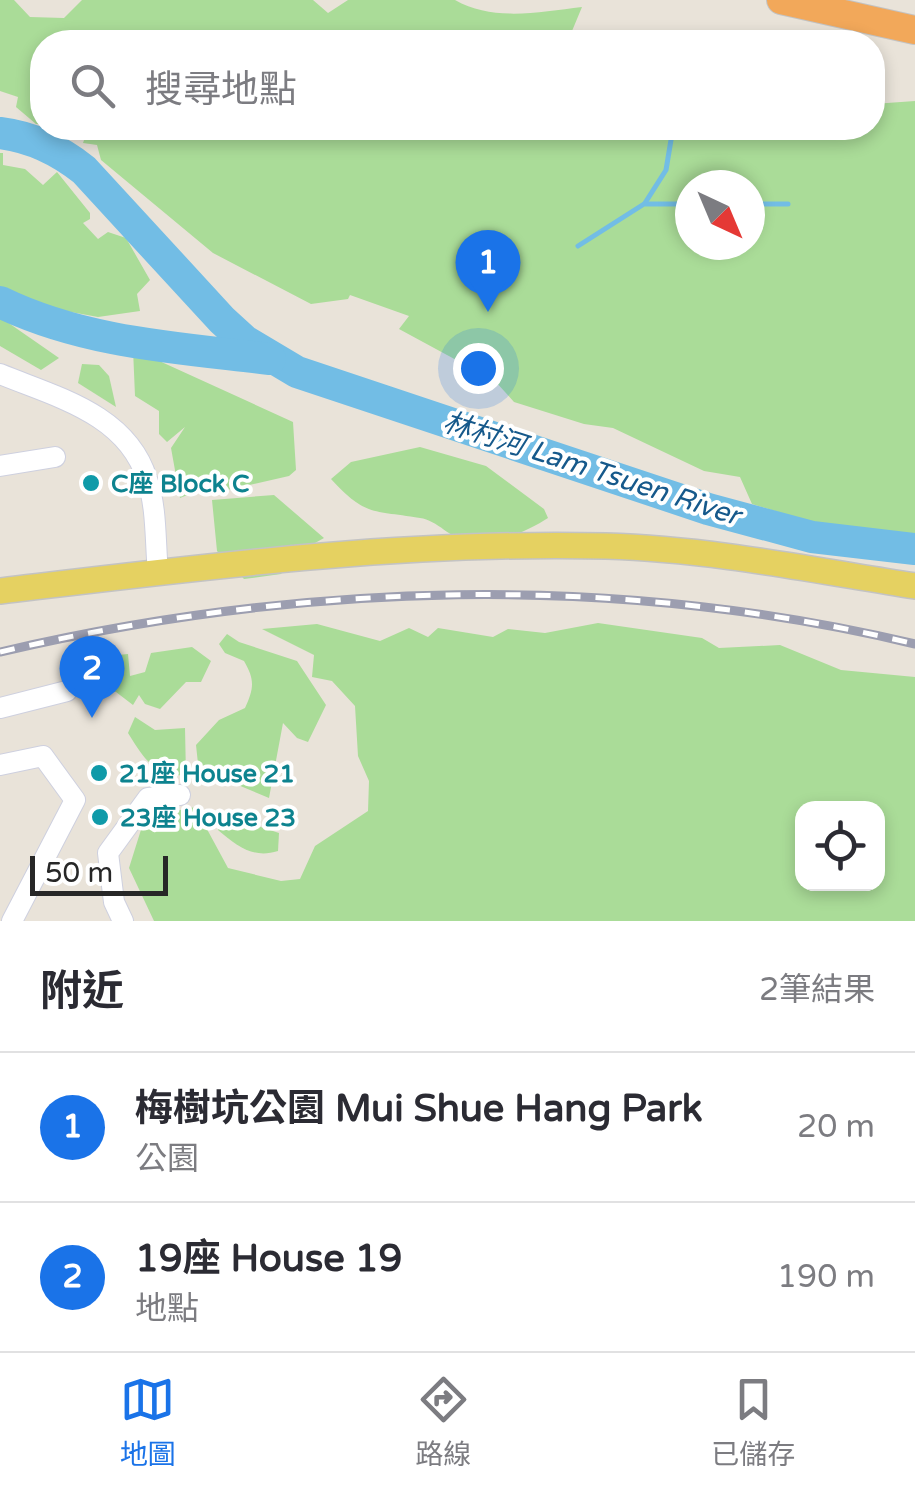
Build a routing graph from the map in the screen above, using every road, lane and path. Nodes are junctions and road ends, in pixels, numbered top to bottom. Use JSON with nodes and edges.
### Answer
{"nodes":[{"id":1,"x":781,"y":0,"type":"edge"},
{"id":2,"x":915,"y":30,"type":"edge"},
{"id":3,"x":0,"y":374,"type":"edge"},
{"id":4,"x":55,"y":457,"type":"dead end"},
{"id":5,"x":0,"y":466,"type":"edge"},
{"id":6,"x":158,"y":572,"type":"junction"},
{"id":7,"x":915,"y":586,"type":"edge"},
{"id":8,"x":0,"y":591,"type":"edge"},
{"id":9,"x":67,"y":692,"type":"dead end"},
{"id":10,"x":0,"y":708,"type":"edge"},
{"id":11,"x":0,"y":765,"type":"edge"},
{"id":12,"x":180,"y":795,"type":"dead end"},
{"id":13,"x":12,"y":921,"type":"edge"},
{"id":14,"x":123,"y":921,"type":"edge"}],
"edges":[{"from":1,"to":2,"type":"highway"},
{"from":3,"to":6,"type":"street"},
{"from":4,"to":5,"type":"street"},
{"from":6,"to":7,"type":"main road"},
{"from":6,"to":8,"type":"main road"},
{"from":9,"to":10,"type":"street"},
{"from":11,"to":13,"type":"street"},
{"from":12,"to":14,"type":"street"}]}
